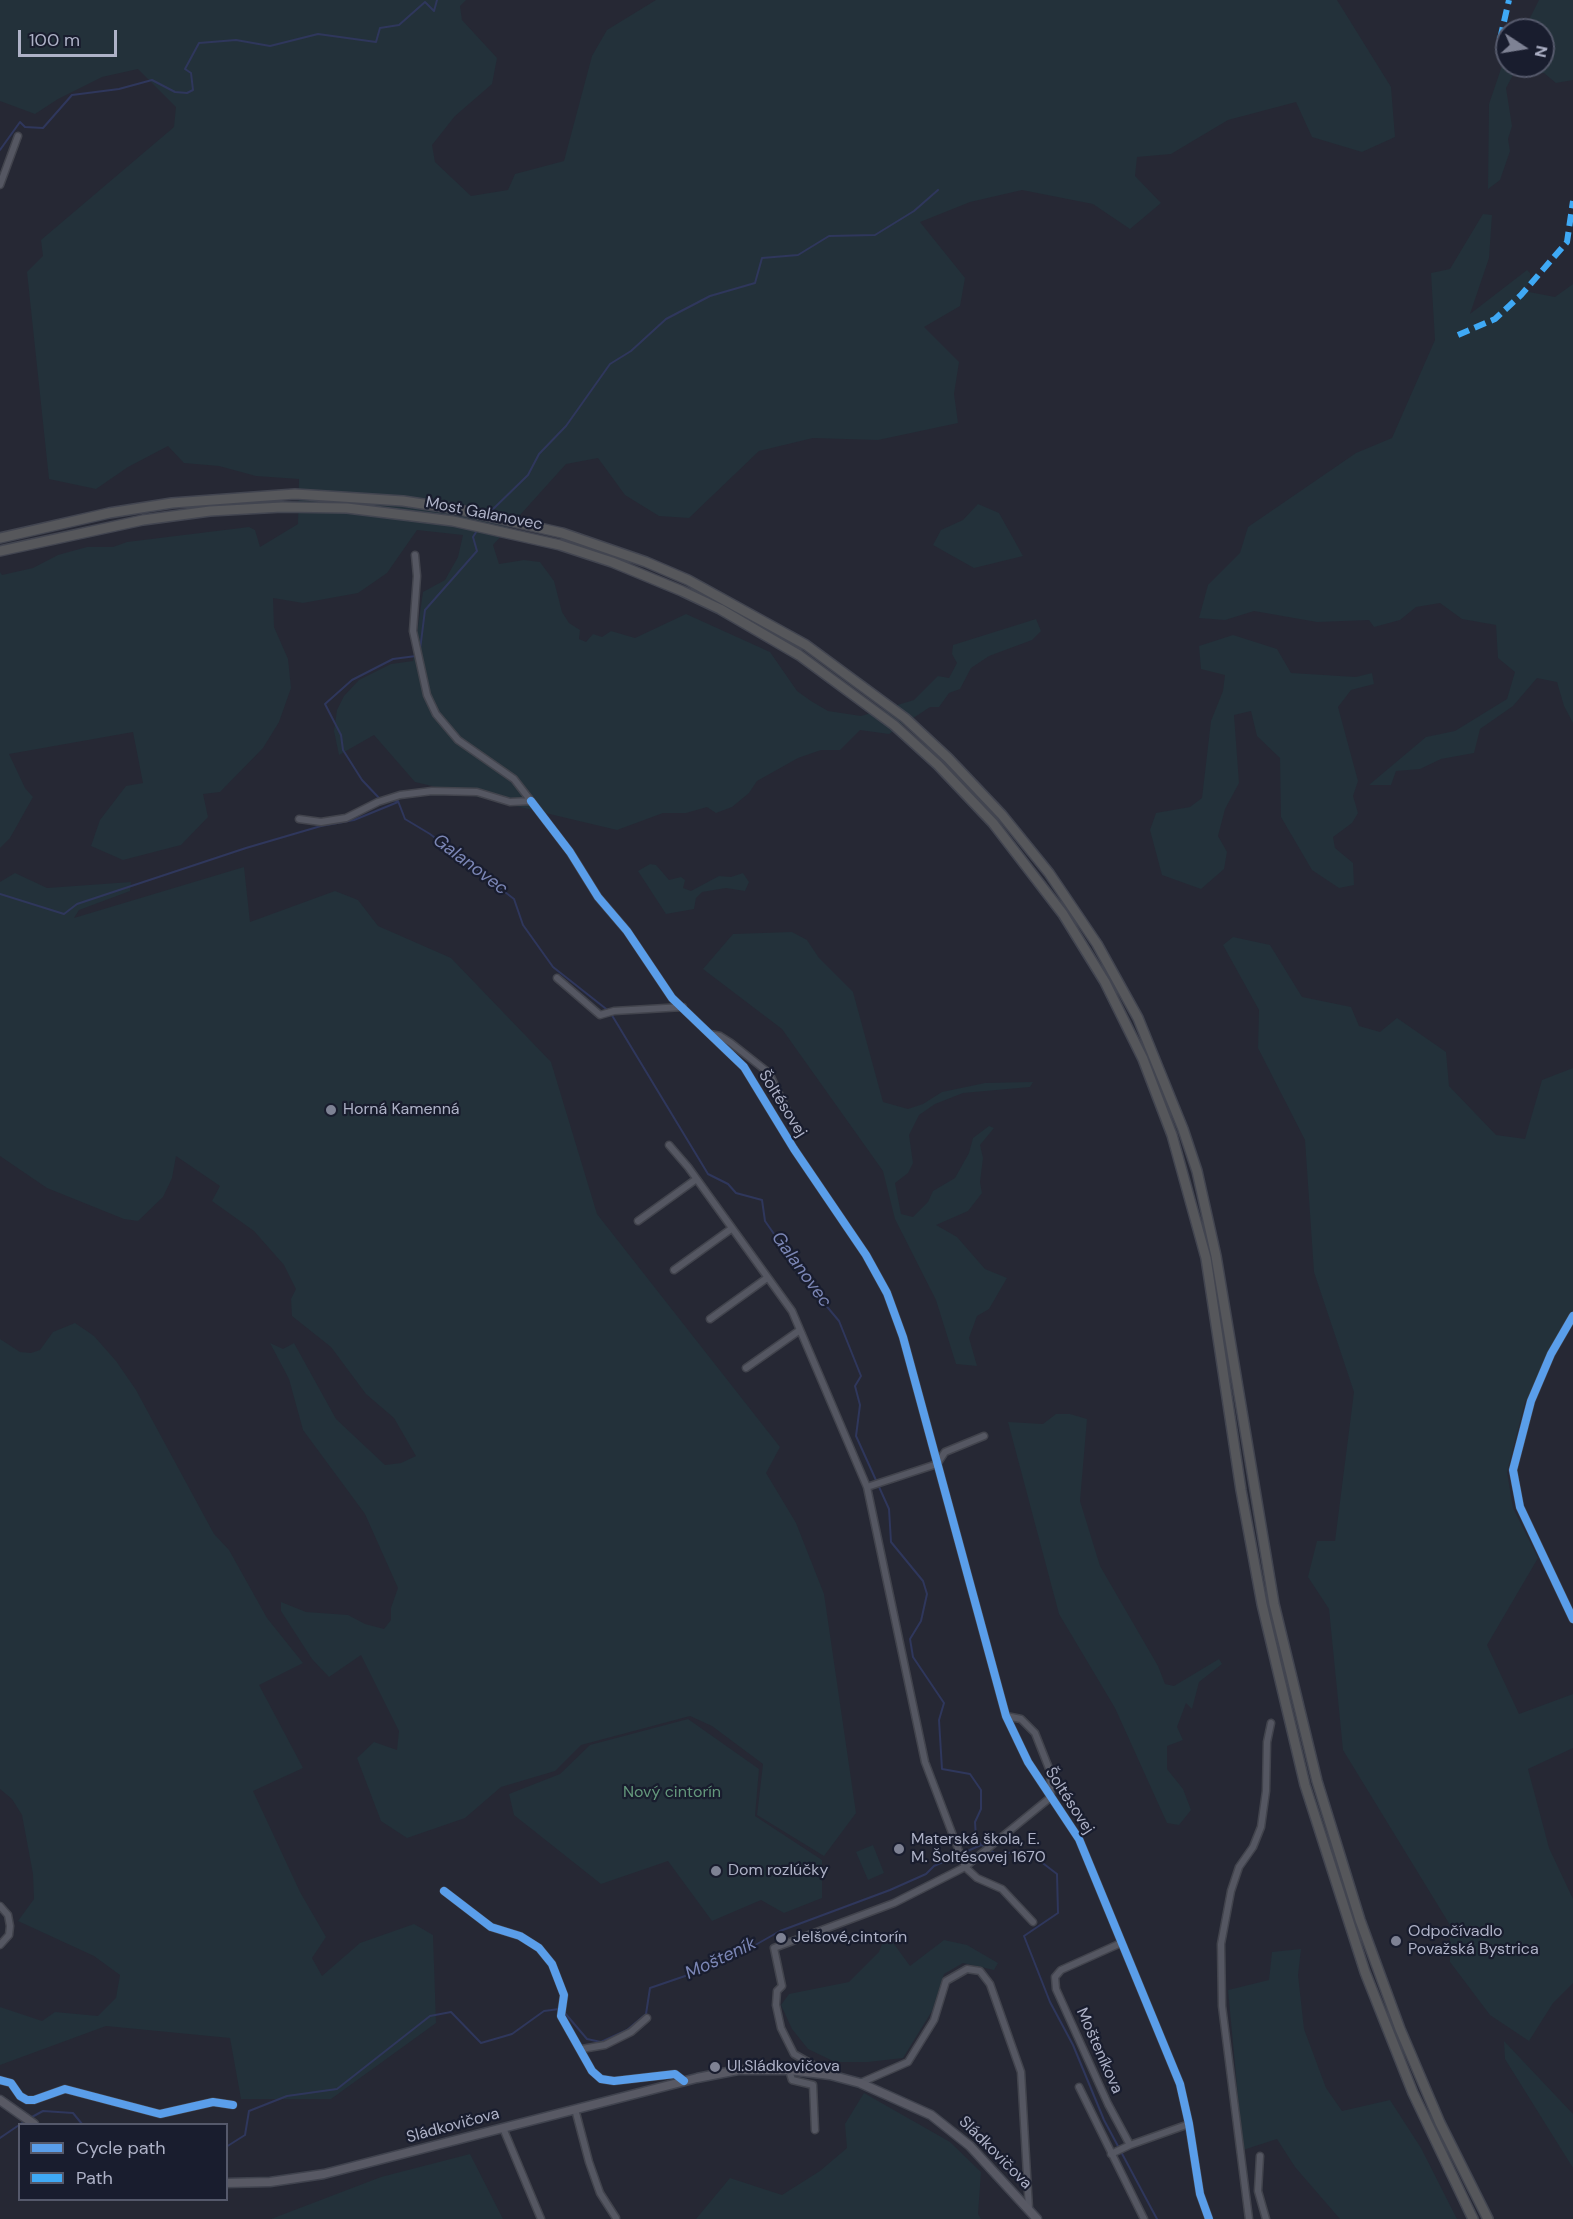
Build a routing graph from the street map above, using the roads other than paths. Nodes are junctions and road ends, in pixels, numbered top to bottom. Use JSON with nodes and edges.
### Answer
{"nodes":[{"id":1,"x":18,"y":136,"type":"dead end"},
{"id":2,"x":0,"y":185,"type":"edge"},
{"id":3,"x":4,"y":537,"type":"edge"},
{"id":4,"x":0,"y":551,"type":"edge"},
{"id":5,"x":416,"y":555,"type":"dead end"},
{"id":6,"x":531,"y":801,"type":"junction"},
{"id":7,"x":299,"y":819,"type":"dead end"},
{"id":8,"x":557,"y":978,"type":"dead end"},
{"id":9,"x":683,"y":1007,"type":"junction"},
{"id":10,"x":709,"y":1034,"type":"junction"},
{"id":11,"x":786,"y":1108,"type":"dead end"},
{"id":12,"x":669,"y":1145,"type":"dead end"},
{"id":13,"x":695,"y":1180,"type":"junction"},
{"id":14,"x":638,"y":1221,"type":"dead end"},
{"id":15,"x":731,"y":1229,"type":"junction"},
{"id":16,"x":674,"y":1270,"type":"dead end"},
{"id":17,"x":767,"y":1278,"type":"junction"},
{"id":18,"x":1573,"y":1316,"type":"edge"},
{"id":19,"x":711,"y":1319,"type":"dead end"},
{"id":20,"x":800,"y":1330,"type":"junction"},
{"id":21,"x":746,"y":1368,"type":"dead end"},
{"id":22,"x":984,"y":1436,"type":"dead end"},
{"id":23,"x":937,"y":1464,"type":"junction"},
{"id":24,"x":867,"y":1487,"type":"junction"},
{"id":25,"x":1573,"y":1618,"type":"edge"},
{"id":26,"x":1006,"y":1716,"type":"junction"},
{"id":27,"x":1271,"y":1723,"type":"dead end"},
{"id":28,"x":1051,"y":1797,"type":"junction"},
{"id":29,"x":965,"y":1867,"type":"junction"},
{"id":30,"x":444,"y":1891,"type":"dead end"},
{"id":31,"x":0,"y":1906,"type":"edge"},
{"id":32,"x":1033,"y":1922,"type":"dead end"},
{"id":33,"x":1121,"y":1943,"type":"junction"},
{"id":34,"x":0,"y":1945,"type":"edge"},
{"id":35,"x":647,"y":2018,"type":"dead end"},
{"id":36,"x":582,"y":2049,"type":"junction"},
{"id":37,"x":789,"y":2070,"type":"junction"},
{"id":38,"x":831,"y":2075,"type":"junction"},
{"id":39,"x":0,"y":2080,"type":"edge"},
{"id":40,"x":684,"y":2081,"type":"junction"},
{"id":41,"x":860,"y":2083,"type":"junction"},
{"id":42,"x":1079,"y":2087,"type":"dead end"},
{"id":43,"x":2,"y":2104,"type":"edge"},
{"id":44,"x":233,"y":2105,"type":"dead end"},
{"id":45,"x":575,"y":2109,"type":"junction"},
{"id":46,"x":29,"y":2121,"type":"edge"},
{"id":47,"x":1189,"y":2124,"type":"junction"},
{"id":48,"x":503,"y":2128,"type":"junction"},
{"id":49,"x":815,"y":2130,"type":"dead end"},
{"id":50,"x":1120,"y":2150,"type":"junction"},
{"id":51,"x":1260,"y":2156,"type":"dead end"},
{"id":52,"x":228,"y":2183,"type":"edge"},
{"id":53,"x":1029,"y":2209,"type":"junction"},
{"id":54,"x":616,"y":2218,"type":"edge"},
{"id":55,"x":541,"y":2219,"type":"edge"},
{"id":56,"x":1037,"y":2219,"type":"edge"},
{"id":57,"x":1144,"y":2219,"type":"edge"},
{"id":58,"x":1209,"y":2219,"type":"edge"},
{"id":59,"x":1249,"y":2219,"type":"edge"},
{"id":60,"x":1266,"y":2219,"type":"edge"},
{"id":61,"x":1473,"y":2219,"type":"edge"},
{"id":62,"x":1488,"y":2219,"type":"edge"}],
"edges":[{"from":1,"to":2,"type":"street"},
{"from":3,"to":62,"type":"highway","name":"Most Galanovec"},
{"from":4,"to":61,"type":"highway","name":"Most Galanovec"},
{"from":5,"to":6,"type":"street"},
{"from":6,"to":7,"type":"street"},
{"from":6,"to":9,"type":"street","name":"Šoltésovej"},
{"from":8,"to":9,"type":"street"},
{"from":9,"to":10,"type":"street","name":"Šoltésovej"},
{"from":10,"to":11,"type":"street","name":"Šoltésovej"},
{"from":10,"to":23,"type":"street","name":"Šoltésovej"},
{"from":12,"to":13,"type":"street"},
{"from":13,"to":14,"type":"street"},
{"from":13,"to":15,"type":"street"},
{"from":15,"to":16,"type":"street"},
{"from":15,"to":17,"type":"street"},
{"from":17,"to":19,"type":"street"},
{"from":17,"to":20,"type":"street"},
{"from":18,"to":25,"type":"street"},
{"from":20,"to":21,"type":"street"},
{"from":20,"to":24,"type":"street"},
{"from":22,"to":23,"type":"street"},
{"from":23,"to":24,"type":"street"},
{"from":23,"to":26,"type":"street","name":"Šoltésovej"},
{"from":24,"to":29,"type":"street"},
{"from":26,"to":28,"type":"street","name":"Šoltésovej"},
{"from":26,"to":28,"type":"street"},
{"from":27,"to":59,"type":"street"},
{"from":28,"to":29,"type":"street"},
{"from":28,"to":33,"type":"street","name":"Šoltésovej"},
{"from":29,"to":32,"type":"street"},
{"from":29,"to":38,"type":"street"},
{"from":30,"to":36,"type":"street","name":"Sládkovičova"},
{"from":31,"to":34,"type":"street"},
{"from":33,"to":47,"type":"street","name":"Šoltésovej"},
{"from":33,"to":50,"type":"street","name":"Mošteníkova"},
{"from":35,"to":36,"type":"street"},
{"from":36,"to":40,"type":"street","name":"Sládkovičova"},
{"from":37,"to":38,"type":"main road","name":"Sládkovičova"},
{"from":37,"to":40,"type":"main road","name":"Sládkovičova"},
{"from":37,"to":49,"type":"street"},
{"from":38,"to":41,"type":"main road","name":"Sládkovičova"},
{"from":39,"to":44,"type":"street"},
{"from":40,"to":45,"type":"main road","name":"Sládkovičova"},
{"from":41,"to":53,"type":"main road","name":"Sládkovičova"},
{"from":41,"to":53,"type":"street"},
{"from":42,"to":50,"type":"street","name":"Mošteníkova"},
{"from":43,"to":46,"type":"main road"},
{"from":45,"to":48,"type":"main road","name":"Sládkovičova"},
{"from":45,"to":54,"type":"street"},
{"from":47,"to":50,"type":"street"},
{"from":47,"to":58,"type":"street","name":"Šoltésovej"},
{"from":48,"to":52,"type":"main road","name":"Sládkovičova"},
{"from":48,"to":55,"type":"street"},
{"from":50,"to":57,"type":"street","name":"Mošteníkova"},
{"from":51,"to":60,"type":"street"},
{"from":53,"to":56,"type":"main road","name":"Sládkovičova"}]}
